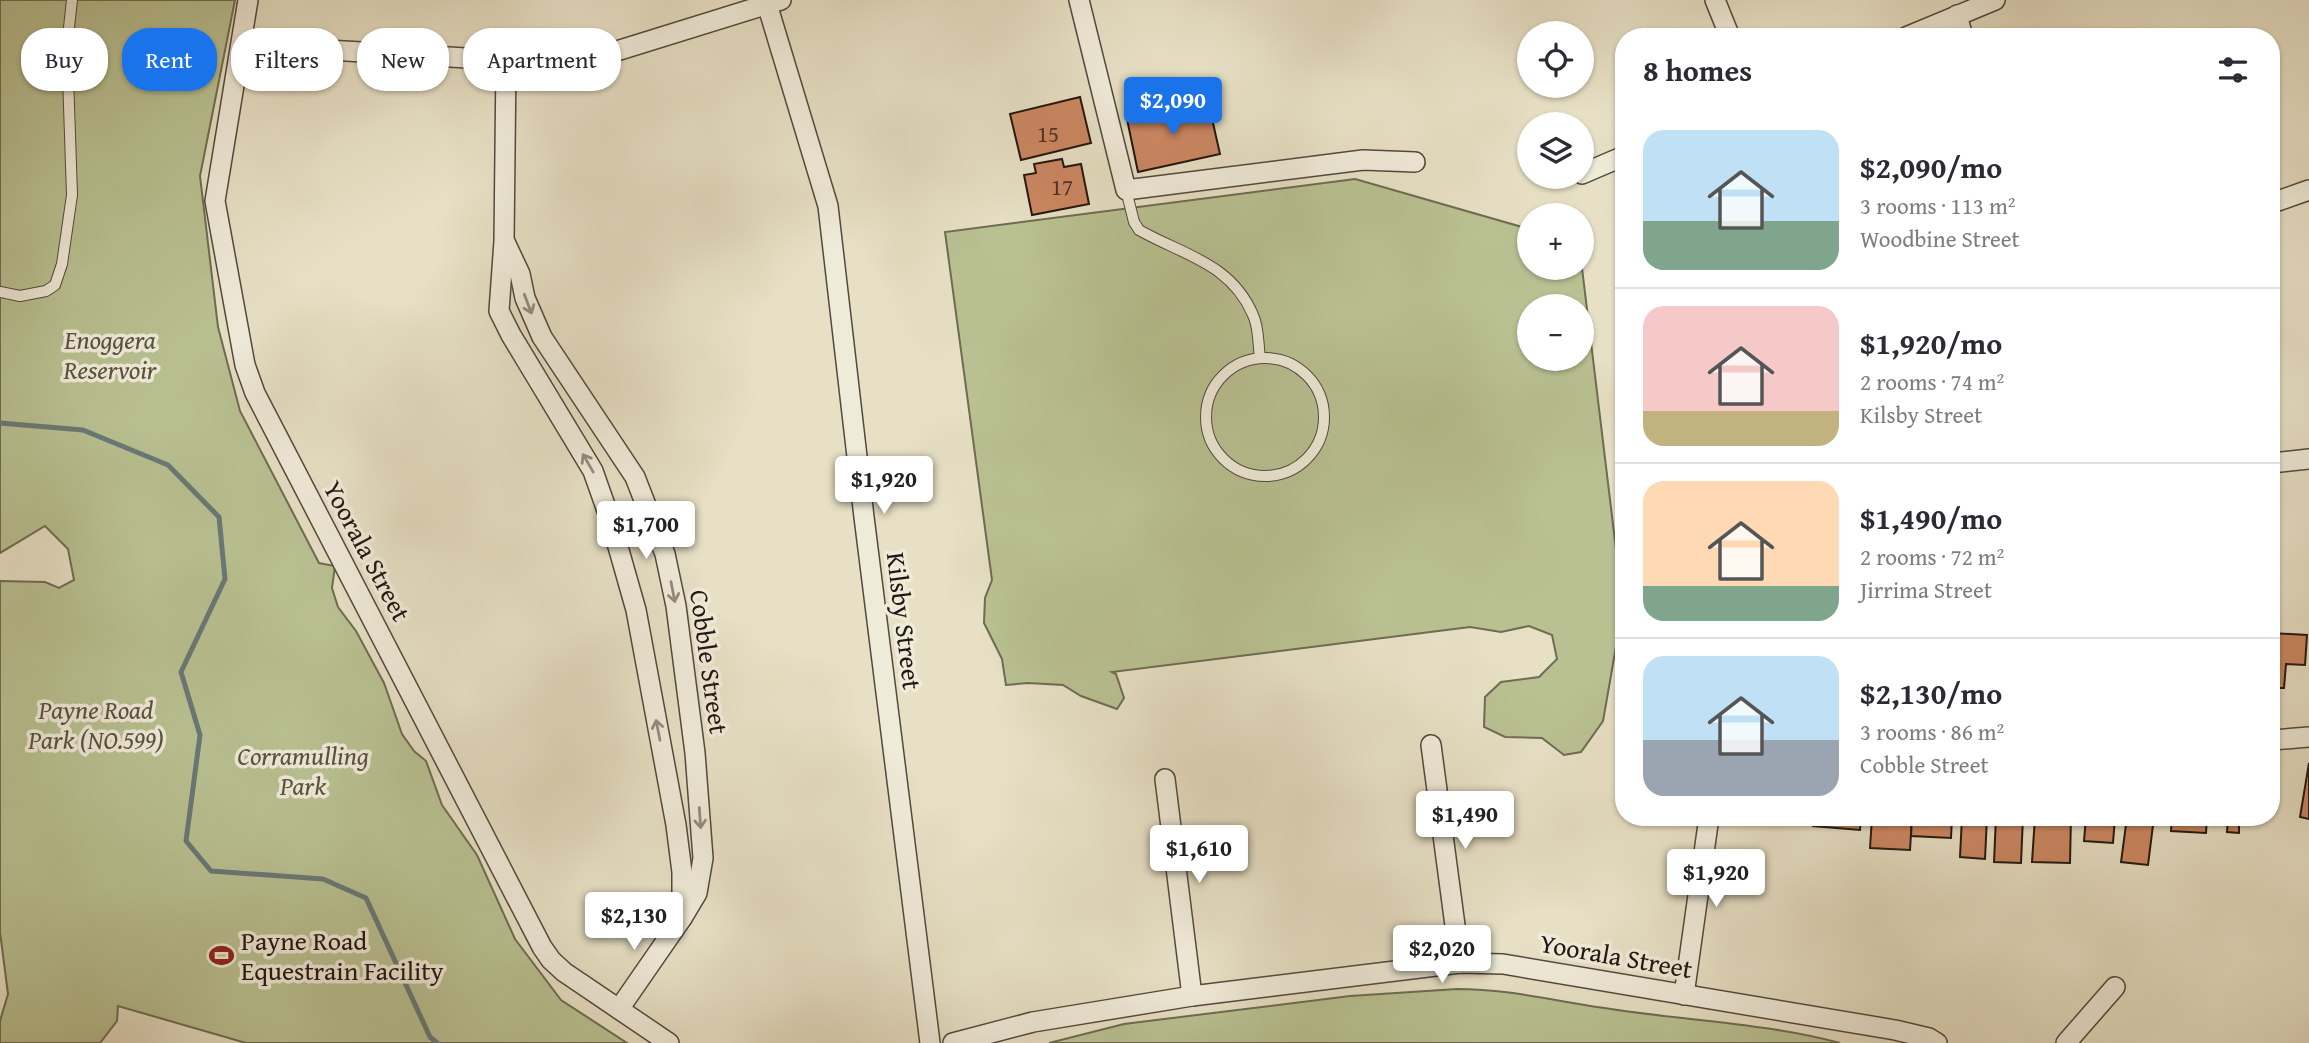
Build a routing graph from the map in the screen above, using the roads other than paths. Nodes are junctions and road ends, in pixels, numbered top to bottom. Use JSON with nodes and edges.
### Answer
{"nodes":[{"id":1,"x":72,"y":0,"type":"edge"},
{"id":2,"x":248,"y":0,"type":"edge"},
{"id":3,"x":1079,"y":0,"type":"edge"},
{"id":4,"x":1715,"y":0,"type":"edge"},
{"id":5,"x":1996,"y":0,"type":"edge"},
{"id":6,"x":774,"y":2,"type":"edge"},
{"id":7,"x":1957,"y":15,"type":"junction"},
{"id":8,"x":244,"y":28,"type":"edge"},
{"id":9,"x":1726,"y":28,"type":"edge"},
{"id":10,"x":1927,"y":28,"type":"edge"},
{"id":11,"x":1961,"y":28,"type":"edge"},
{"id":12,"x":621,"y":50,"type":"edge"},
{"id":13,"x":343,"y":52,"type":"edge"},
{"id":14,"x":463,"y":59,"type":"edge"},
{"id":15,"x":234,"y":91,"type":"edge"},
{"id":16,"x":506,"y":91,"type":"edge"},
{"id":17,"x":1615,"y":160,"type":"edge"},
{"id":18,"x":1415,"y":162,"type":"dead end"},
{"id":19,"x":1594,"y":169,"type":"edge"},
{"id":20,"x":1126,"y":190,"type":"junction"},
{"id":21,"x":2309,"y":190,"type":"edge"},
{"id":22,"x":2280,"y":200,"type":"edge"},
{"id":23,"x":505,"y":241,"type":"junction"},
{"id":24,"x":0,"y":292,"type":"edge"},
{"id":25,"x":1260,"y":358,"type":"junction"},
{"id":26,"x":2309,"y":460,"type":"edge"},
{"id":27,"x":2280,"y":462,"type":"edge"},
{"id":28,"x":2309,"y":737,"type":"edge"},
{"id":29,"x":2280,"y":739,"type":"edge"},
{"id":30,"x":1431,"y":746,"type":"dead end"},
{"id":31,"x":1165,"y":779,"type":"dead end"},
{"id":32,"x":1708,"y":826,"type":"edge"},
{"id":33,"x":682,"y":918,"type":"junction"},
{"id":34,"x":1460,"y":962,"type":"junction"},
{"id":35,"x":2115,"y":987,"type":"dead end"},
{"id":36,"x":1684,"y":995,"type":"junction"},
{"id":37,"x":1192,"y":996,"type":"junction"},
{"id":38,"x":619,"y":1009,"type":"junction"},
{"id":39,"x":668,"y":1043,"type":"edge"},
{"id":40,"x":930,"y":1043,"type":"edge"},
{"id":41,"x":953,"y":1043,"type":"edge"},
{"id":42,"x":1937,"y":1043,"type":"edge"},
{"id":43,"x":2066,"y":1043,"type":"edge"}],
"edges":[{"from":1,"to":24,"type":"lane"},
{"from":2,"to":8,"type":"street","name":"Yoorala Street"},
{"from":3,"to":20,"type":"street"},
{"from":4,"to":9,"type":"street"},
{"from":5,"to":7,"type":"street"},
{"from":6,"to":12,"type":"street"},
{"from":6,"to":40,"type":"street","name":"Kilsby Street"},
{"from":7,"to":10,"type":"street"},
{"from":7,"to":11,"type":"street"},
{"from":13,"to":14,"type":"street"},
{"from":15,"to":38,"type":"street","name":"Yoorala Street"},
{"from":16,"to":23,"type":"street","name":"Cobble Street"},
{"from":17,"to":19,"type":"street"},
{"from":18,"to":20,"type":"street"},
{"from":20,"to":25,"type":"lane"},
{"from":21,"to":22,"type":"street"},
{"from":33,"to":23,"type":"street","name":"Cobble Street","one_way":true},
{"from":23,"to":33,"type":"street","name":"Cobble Street","one_way":true},
{"from":25,"to":25,"type":"lane"},
{"from":26,"to":27,"type":"street"},
{"from":28,"to":29,"type":"street"},
{"from":30,"to":34,"type":"street"},
{"from":31,"to":37,"type":"street"},
{"from":32,"to":36,"type":"street"},
{"from":33,"to":38,"type":"street","name":"Cobble Street"},
{"from":34,"to":36,"type":"street","name":"Yoorala Street"},
{"from":34,"to":37,"type":"street","name":"Yoorala Street"},
{"from":35,"to":43,"type":"street"},
{"from":36,"to":42,"type":"street","name":"Yoorala Street"},
{"from":37,"to":41,"type":"street","name":"Yoorala Street"},
{"from":38,"to":39,"type":"street","name":"Yoorala Street"}]}
